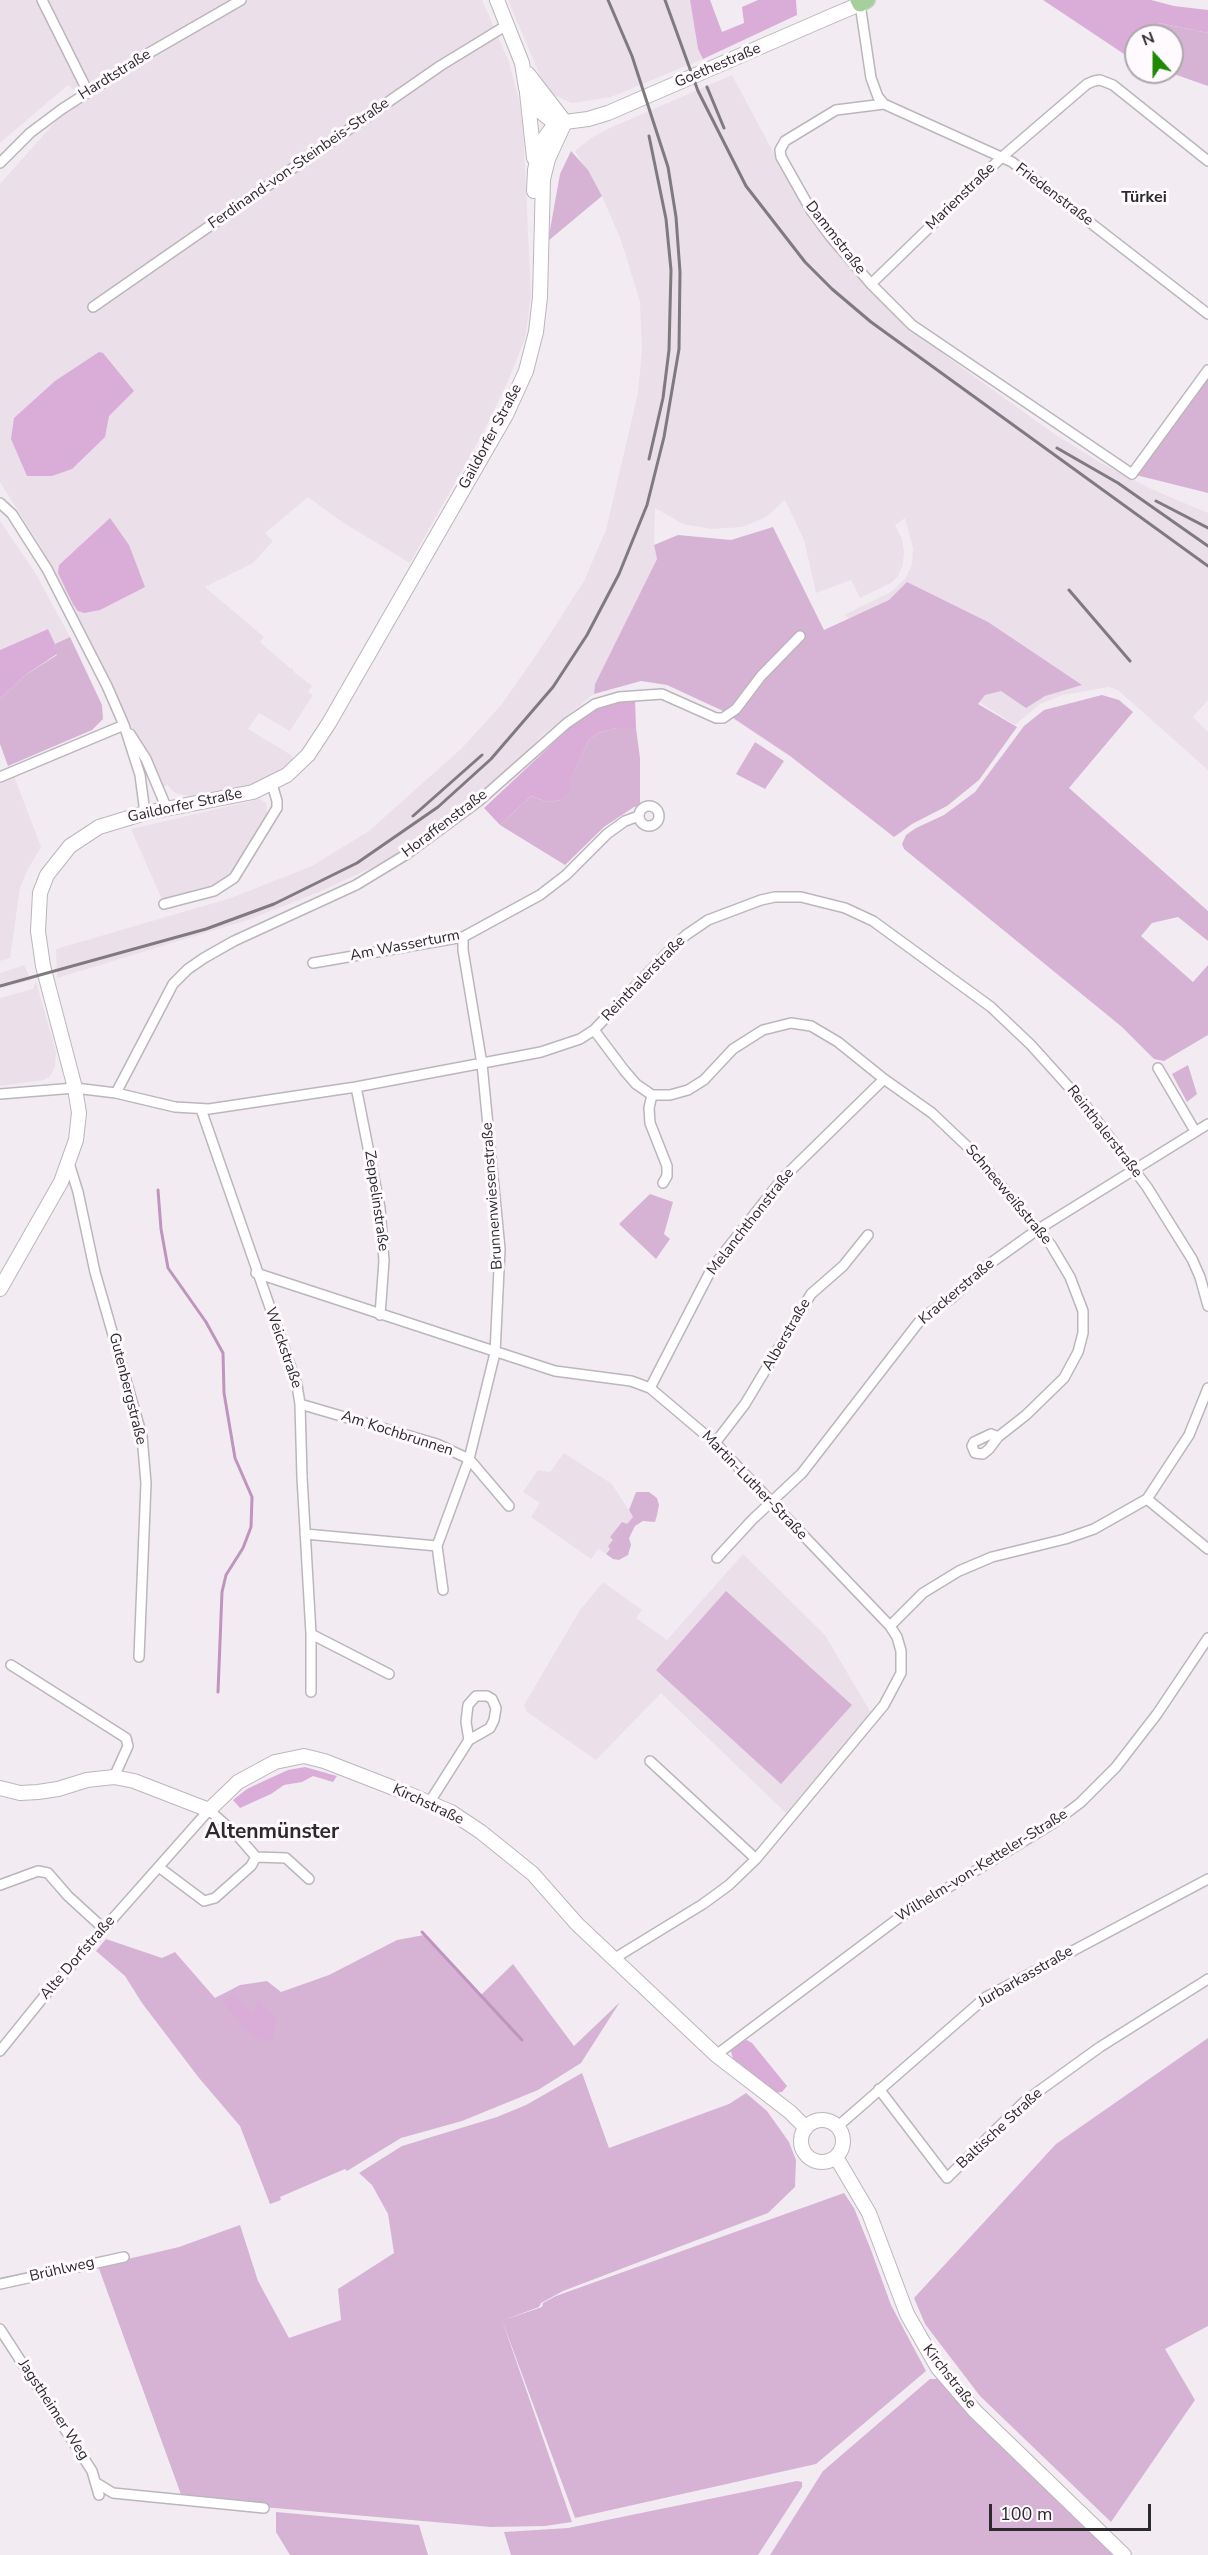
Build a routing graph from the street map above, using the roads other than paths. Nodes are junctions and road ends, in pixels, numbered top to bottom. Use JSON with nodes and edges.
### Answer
{"nodes":[{"id":1,"x":42,"y":0,"type":"edge"},
{"id":2,"x":241,"y":0,"type":"edge"},
{"id":3,"x":496,"y":0,"type":"edge"},
{"id":4,"x":862,"y":1,"type":"edge"},
{"id":5,"x":507,"y":25,"type":"junction"},
{"id":6,"x":522,"y":63,"type":"junction"},
{"id":7,"x":526,"y":88,"type":"junction"},
{"id":8,"x":88,"y":92,"type":"junction"},
{"id":9,"x":884,"y":104,"type":"junction"},
{"id":10,"x":565,"y":122,"type":"junction"},
{"id":11,"x":1002,"y":157,"type":"junction"},
{"id":12,"x":1208,"y":161,"type":"edge"},
{"id":13,"x":0,"y":163,"type":"edge"},
{"id":14,"x":535,"y":170,"type":"junction"},
{"id":15,"x":540,"y":279,"type":"junction"},
{"id":16,"x":871,"y":284,"type":"junction"},
{"id":17,"x":93,"y":307,"type":"dead end"},
{"id":18,"x":1208,"y":314,"type":"edge"},
{"id":19,"x":1208,"y":370,"type":"edge"},
{"id":20,"x":0,"y":503,"type":"edge"},
{"id":21,"x":800,"y":636,"type":"dead end"},
{"id":22,"x":124,"y":725,"type":"junction"},
{"id":23,"x":0,"y":777,"type":"edge"},
{"id":24,"x":272,"y":784,"type":"junction"},
{"id":25,"x":167,"y":809,"type":"junction"},
{"id":26,"x":145,"y":813,"type":"junction"},
{"id":27,"x":639,"y":816,"type":"dead end"},
{"id":28,"x":164,"y":904,"type":"dead end"},
{"id":29,"x":463,"y":937,"type":"junction"},
{"id":30,"x":313,"y":963,"type":"dead end"},
{"id":31,"x":594,"y":1030,"type":"junction"},
{"id":32,"x":482,"y":1064,"type":"junction"},
{"id":33,"x":1158,"y":1068,"type":"dead end"},
{"id":34,"x":884,"y":1079,"type":"junction"},
{"id":35,"x":356,"y":1087,"type":"junction"},
{"id":36,"x":75,"y":1088,"type":"junction"},
{"id":37,"x":0,"y":1094,"type":"edge"},
{"id":38,"x":116,"y":1094,"type":"junction"},
{"id":39,"x":652,"y":1095,"type":"junction"},
{"id":40,"x":201,"y":1109,"type":"junction"},
{"id":41,"x":1208,"y":1124,"type":"edge"},
{"id":42,"x":1195,"y":1131,"type":"junction"},
{"id":43,"x":69,"y":1163,"type":"junction"},
{"id":44,"x":1134,"y":1169,"type":"junction"},
{"id":45,"x":663,"y":1183,"type":"dead end"},
{"id":46,"x":1037,"y":1230,"type":"junction"},
{"id":47,"x":868,"y":1235,"type":"dead end"},
{"id":48,"x":256,"y":1273,"type":"junction"},
{"id":49,"x":0,"y":1289,"type":"edge"},
{"id":50,"x":1208,"y":1306,"type":"edge"},
{"id":51,"x":380,"y":1315,"type":"junction"},
{"id":52,"x":495,"y":1353,"type":"junction"},
{"id":53,"x":650,"y":1388,"type":"junction"},
{"id":54,"x":1208,"y":1388,"type":"edge"},
{"id":55,"x":300,"y":1404,"type":"junction"},
{"id":56,"x":998,"y":1437,"type":"dead end"},
{"id":57,"x":715,"y":1443,"type":"junction"},
{"id":58,"x":469,"y":1459,"type":"junction"},
{"id":59,"x":1147,"y":1500,"type":"junction"},
{"id":60,"x":771,"y":1502,"type":"junction"},
{"id":61,"x":509,"y":1506,"type":"dead end"},
{"id":62,"x":305,"y":1534,"type":"junction"},
{"id":63,"x":436,"y":1546,"type":"junction"},
{"id":64,"x":1208,"y":1549,"type":"edge"},
{"id":65,"x":717,"y":1558,"type":"dead end"},
{"id":66,"x":443,"y":1590,"type":"dead end"},
{"id":67,"x":890,"y":1626,"type":"junction"},
{"id":68,"x":311,"y":1634,"type":"junction"},
{"id":69,"x":1208,"y":1638,"type":"edge"},
{"id":70,"x":139,"y":1657,"type":"dead end"},
{"id":71,"x":11,"y":1665,"type":"dead end"},
{"id":72,"x":389,"y":1674,"type":"dead end"},
{"id":73,"x":311,"y":1692,"type":"dead end"},
{"id":74,"x":469,"y":1740,"type":"junction"},
{"id":75,"x":650,"y":1761,"type":"dead end"},
{"id":76,"x":114,"y":1777,"type":"junction"},
{"id":77,"x":0,"y":1788,"type":"edge"},
{"id":78,"x":429,"y":1803,"type":"junction"},
{"id":79,"x":209,"y":1810,"type":"junction"},
{"id":80,"x":256,"y":1857,"type":"junction"},
{"id":81,"x":756,"y":1859,"type":"junction"},
{"id":82,"x":160,"y":1868,"type":"junction"},
{"id":83,"x":309,"y":1879,"type":"dead end"},
{"id":84,"x":1208,"y":1879,"type":"edge"},
{"id":85,"x":0,"y":1885,"type":"edge"},
{"id":86,"x":104,"y":1929,"type":"junction"},
{"id":87,"x":615,"y":1958,"type":"junction"},
{"id":88,"x":1208,"y":1978,"type":"edge"},
{"id":89,"x":0,"y":2051,"type":"edge"},
{"id":90,"x":716,"y":2055,"type":"junction"},
{"id":91,"x":879,"y":2089,"type":"junction"},
{"id":92,"x":837,"y":2127,"type":"junction"},
{"id":93,"x":806,"y":2128,"type":"junction"},
{"id":94,"x":836,"y":2157,"type":"junction"},
{"id":95,"x":124,"y":2256,"type":"dead end"},
{"id":96,"x":0,"y":2284,"type":"edge"},
{"id":97,"x":0,"y":2329,"type":"edge"},
{"id":98,"x":95,"y":2482,"type":"junction"},
{"id":99,"x":99,"y":2495,"type":"dead end"},
{"id":100,"x":264,"y":2508,"type":"dead end"},
{"id":101,"x":1124,"y":2555,"type":"edge"}],
"edges":[{"from":1,"to":8,"type":"street"},
{"from":2,"to":8,"type":"street","name":"Hardtstraße"},
{"from":3,"to":5,"type":"main road"},
{"from":4,"to":9,"type":"street"},
{"from":4,"to":10,"type":"main road","name":"Goethestraße"},
{"from":5,"to":6,"type":"main road"},
{"from":5,"to":17,"type":"street","name":"Ferdinand-von-Steinbeis-Straße"},
{"from":6,"to":7,"type":"main road","name":"Gaildorfer Straße"},
{"from":6,"to":10,"type":"main road"},
{"from":7,"to":10,"type":"main road"},
{"from":7,"to":14,"type":"main road","name":"Gaildorfer Straße"},
{"from":8,"to":13,"type":"street","name":"Hardtstraße"},
{"from":9,"to":11,"type":"street","name":"Friedenstraße"},
{"from":9,"to":16,"type":"street","name":"Dammstraße"},
{"from":10,"to":14,"type":"main road","name":"Gaildorfer Straße"},
{"from":10,"to":15,"type":"main road","name":"Gaildorfer Straße"},
{"from":11,"to":12,"type":"street","name":"Marienstraße"},
{"from":11,"to":16,"type":"street","name":"Marienstraße"},
{"from":11,"to":18,"type":"street","name":"Friedenstraße"},
{"from":14,"to":15,"type":"main road","name":"Gaildorfer Straße"},
{"from":15,"to":24,"type":"main road","name":"Gaildorfer Straße"},
{"from":16,"to":19,"type":"street","name":"Dammstraße"},
{"from":20,"to":22,"type":"street"},
{"from":21,"to":38,"type":"street","name":"Horaffenstraße"},
{"from":22,"to":23,"type":"street"},
{"from":22,"to":25,"type":"street"},
{"from":22,"to":26,"type":"street"},
{"from":24,"to":25,"type":"main road","name":"Gaildorfer Straße"},
{"from":24,"to":28,"type":"street"},
{"from":25,"to":26,"type":"main road","name":"Gaildorfer Straße"},
{"from":26,"to":36,"type":"main road","name":"Gaildorfer Straße"},
{"from":27,"to":29,"type":"street","name":"Am Wasserturm"},
{"from":29,"to":30,"type":"street","name":"Am Wasserturm"},
{"from":29,"to":32,"type":"street","name":"Brunnenwiesenstraße"},
{"from":31,"to":32,"type":"street","name":"Reinthalerstraße"},
{"from":31,"to":39,"type":"street"},
{"from":31,"to":44,"type":"street","name":"Reinthalerstraße"},
{"from":32,"to":35,"type":"street","name":"Reinthalerstraße"},
{"from":32,"to":52,"type":"street","name":"Brunnenwiesenstraße"},
{"from":33,"to":42,"type":"street"},
{"from":34,"to":39,"type":"street","name":"Schneeweißstraße"},
{"from":34,"to":46,"type":"street","name":"Schneeweißstraße"},
{"from":34,"to":53,"type":"street","name":"Melanchthonstraße"},
{"from":35,"to":40,"type":"street","name":"Reinthalerstraße"},
{"from":35,"to":51,"type":"street","name":"Zeppelinstraße"},
{"from":36,"to":37,"type":"street","name":"Reinthalerstraße"},
{"from":36,"to":38,"type":"street","name":"Reinthalerstraße"},
{"from":36,"to":43,"type":"main road","name":"Gaildorfer Straße"},
{"from":38,"to":40,"type":"street","name":"Reinthalerstraße"},
{"from":39,"to":45,"type":"street"},
{"from":40,"to":48,"type":"street","name":"Weickstraße"},
{"from":41,"to":42,"type":"street","name":"Krackerstraße"},
{"from":42,"to":44,"type":"street","name":"Krackerstraße"},
{"from":43,"to":49,"type":"main road","name":"Gaildorfer Straße"},
{"from":43,"to":70,"type":"street","name":"Gutenbergstraße"},
{"from":44,"to":46,"type":"street","name":"Krackerstraße"},
{"from":44,"to":50,"type":"street","name":"Reinthalerstraße"},
{"from":46,"to":56,"type":"street","name":"Schneeweißstraße"},
{"from":46,"to":60,"type":"street","name":"Krackerstraße"},
{"from":47,"to":57,"type":"street","name":"Alberstraße"},
{"from":48,"to":51,"type":"street","name":"Martin-Luther-Straße"},
{"from":48,"to":55,"type":"street","name":"Weickstraße"},
{"from":51,"to":52,"type":"street","name":"Martin-Luther-Straße"},
{"from":52,"to":53,"type":"street","name":"Martin-Luther-Straße"},
{"from":52,"to":58,"type":"street","name":"Brunnenwiesenstraße"},
{"from":53,"to":57,"type":"street","name":"Martin-Luther-Straße"},
{"from":54,"to":59,"type":"street"},
{"from":55,"to":58,"type":"street","name":"Am Kochbrunnen"},
{"from":55,"to":62,"type":"street","name":"Weickstraße"},
{"from":57,"to":60,"type":"street","name":"Martin-Luther-Straße"},
{"from":58,"to":61,"type":"street","name":"Am Kochbrunnen"},
{"from":58,"to":63,"type":"street","name":"Brunnenwiesenstraße"},
{"from":59,"to":64,"type":"street"},
{"from":59,"to":67,"type":"street"},
{"from":60,"to":65,"type":"street","name":"Krackerstraße"},
{"from":60,"to":67,"type":"street","name":"Martin-Luther-Straße"},
{"from":62,"to":63,"type":"street"},
{"from":62,"to":68,"type":"street","name":"Weickstraße"},
{"from":63,"to":66,"type":"street","name":"Brunnenwiesenstraße"},
{"from":67,"to":81,"type":"street","name":"Martin-Luther-Straße"},
{"from":68,"to":72,"type":"street"},
{"from":68,"to":73,"type":"street","name":"Weickstraße"},
{"from":69,"to":90,"type":"street","name":"Wilhelm-von-Ketteler-Straße"},
{"from":71,"to":76,"type":"street"},
{"from":74,"to":74,"type":"street"},
{"from":74,"to":78,"type":"street"},
{"from":75,"to":81,"type":"street"},
{"from":76,"to":77,"type":"main road"},
{"from":76,"to":79,"type":"main road"},
{"from":78,"to":79,"type":"main road","name":"Kirchstraße"},
{"from":78,"to":87,"type":"main road","name":"Kirchstraße"},
{"from":79,"to":80,"type":"street"},
{"from":79,"to":82,"type":"street","name":"Alte Dorfstraße"},
{"from":80,"to":82,"type":"street"},
{"from":80,"to":83,"type":"street"},
{"from":81,"to":87,"type":"street","name":"Martin-Luther-Straße"},
{"from":82,"to":86,"type":"street","name":"Alte Dorfstraße"},
{"from":84,"to":91,"type":"street","name":"Jurbarkasstraße"},
{"from":85,"to":86,"type":"street"},
{"from":86,"to":89,"type":"street","name":"Alte Dorfstraße"},
{"from":87,"to":90,"type":"main road","name":"Kirchstraße"},
{"from":88,"to":91,"type":"street","name":"Baltische Straße"},
{"from":90,"to":93,"type":"main road","name":"Kirchstraße"},
{"from":91,"to":92,"type":"street","name":"Jurbarkasstraße"},
{"from":92,"to":93,"type":"main road"},
{"from":92,"to":94,"type":"main road"},
{"from":93,"to":94,"type":"main road"},
{"from":94,"to":101,"type":"main road","name":"Kirchstraße"},
{"from":95,"to":96,"type":"street","name":"Brühlweg"},
{"from":97,"to":98,"type":"street","name":"Jagstheimer Weg"},
{"from":98,"to":99,"type":"street","name":"Jagstheimer Weg"},
{"from":98,"to":100,"type":"street"}]}
